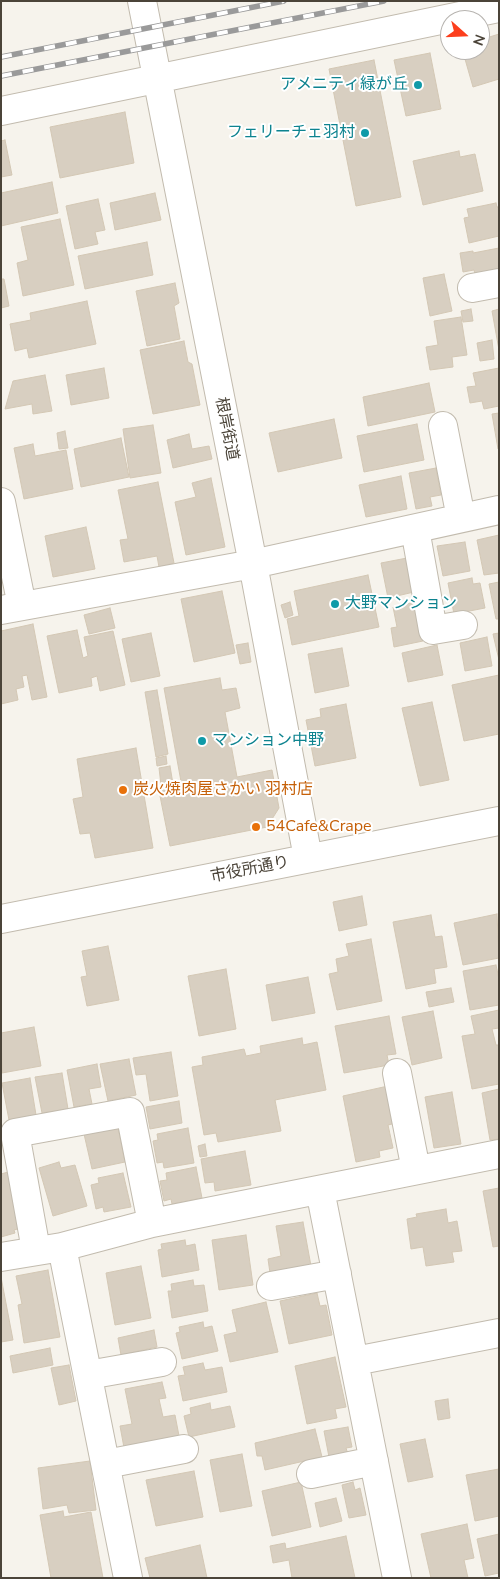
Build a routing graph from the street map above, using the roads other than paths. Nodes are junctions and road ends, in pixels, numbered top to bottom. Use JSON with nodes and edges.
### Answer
{"nodes":[{"id":1,"x":142,"y":1,"type":"edge"},
{"id":2,"x":499,"y":8,"type":"edge"},
{"id":3,"x":157,"y":79,"type":"junction"},
{"id":4,"x":1,"y":111,"type":"edge"},
{"id":5,"x":499,"y":283,"type":"edge"},
{"id":6,"x":472,"y":288,"type":"dead end"},
{"id":7,"x":443,"y":426,"type":"dead end"},
{"id":8,"x":1,"y":502,"type":"edge"},
{"id":9,"x":499,"y":510,"type":"edge"},
{"id":10,"x":460,"y":518,"type":"junction"},
{"id":11,"x":415,"y":529,"type":"junction"},
{"id":12,"x":252,"y":564,"type":"junction"},
{"id":13,"x":12,"y":608,"type":"edge"},
{"id":14,"x":463,"y":625,"type":"dead end"},
{"id":15,"x":499,"y":821,"type":"edge"},
{"id":16,"x":308,"y":858,"type":"junction"},
{"id":17,"x":1,"y":919,"type":"edge"},
{"id":18,"x":397,"y":1073,"type":"dead end"},
{"id":19,"x":499,"y":1154,"type":"edge"},
{"id":20,"x":416,"y":1170,"type":"junction"},
{"id":21,"x":320,"y":1190,"type":"junction"},
{"id":22,"x":152,"y":1222,"type":"junction"},
{"id":23,"x":62,"y":1247,"type":"junction"},
{"id":24,"x":36,"y":1250,"type":"junction"},
{"id":25,"x":1,"y":1257,"type":"edge"},
{"id":26,"x":337,"y":1274,"type":"junction"},
{"id":27,"x":270,"y":1286,"type":"dead end"},
{"id":28,"x":499,"y":1332,"type":"edge"},
{"id":29,"x":355,"y":1361,"type":"junction"},
{"id":30,"x":162,"y":1362,"type":"dead end"},
{"id":31,"x":88,"y":1375,"type":"junction"},
{"id":32,"x":184,"y":1449,"type":"dead end"},
{"id":33,"x":374,"y":1461,"type":"junction"},
{"id":34,"x":106,"y":1464,"type":"junction"},
{"id":35,"x":311,"y":1474,"type":"dead end"},
{"id":36,"x":128,"y":1578,"type":"edge"},
{"id":37,"x":397,"y":1578,"type":"edge"}],
"edges":[{"from":1,"to":3,"type":"street","name":"根岸街道"},
{"from":2,"to":3,"type":"street"},
{"from":3,"to":4,"type":"street"},
{"from":3,"to":12,"type":"street","name":"根岸街道"},
{"from":5,"to":6,"type":"street"},
{"from":7,"to":10,"type":"street"},
{"from":8,"to":13,"type":"street"},
{"from":9,"to":10,"type":"street"},
{"from":10,"to":11,"type":"street"},
{"from":11,"to":12,"type":"street"},
{"from":11,"to":14,"type":"street"},
{"from":12,"to":13,"type":"street"},
{"from":12,"to":16,"type":"street","name":"根岸街道"},
{"from":15,"to":16,"type":"street","name":"市役所通り"},
{"from":16,"to":17,"type":"street","name":"市役所通り"},
{"from":18,"to":20,"type":"street"},
{"from":19,"to":20,"type":"street"},
{"from":20,"to":21,"type":"street"},
{"from":21,"to":22,"type":"street"},
{"from":21,"to":26,"type":"street"},
{"from":22,"to":23,"type":"street"},
{"from":22,"to":24,"type":"street"},
{"from":23,"to":24,"type":"street"},
{"from":23,"to":31,"type":"street"},
{"from":24,"to":25,"type":"street"},
{"from":26,"to":27,"type":"street"},
{"from":26,"to":29,"type":"street"},
{"from":28,"to":29,"type":"street"},
{"from":29,"to":33,"type":"street"},
{"from":30,"to":31,"type":"street"},
{"from":31,"to":34,"type":"street"},
{"from":32,"to":34,"type":"street"},
{"from":33,"to":35,"type":"street"},
{"from":33,"to":37,"type":"street"},
{"from":34,"to":36,"type":"street"}]}
